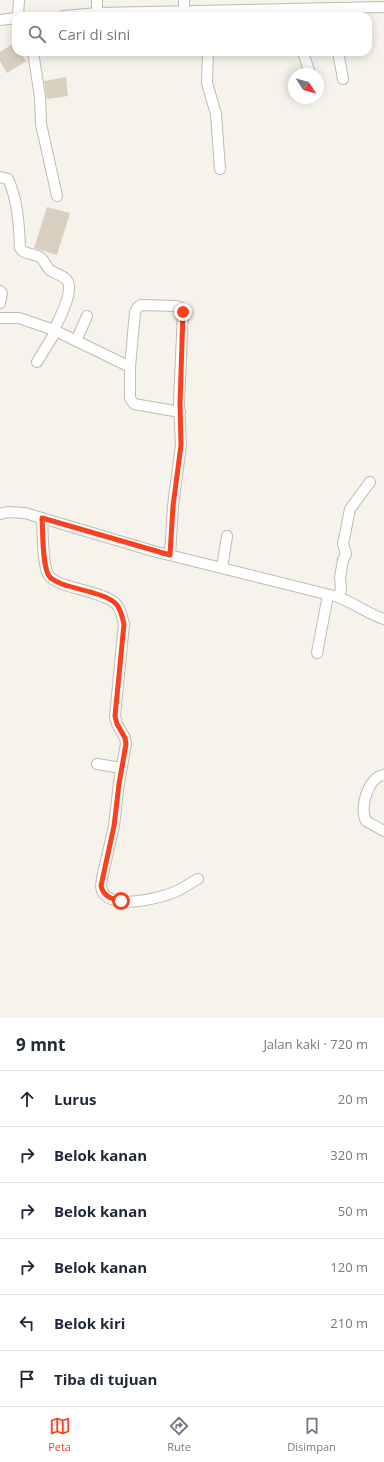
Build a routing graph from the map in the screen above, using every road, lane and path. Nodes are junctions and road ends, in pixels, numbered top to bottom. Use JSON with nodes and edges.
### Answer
{"nodes":[{"id":1,"x":19,"y":0,"type":"edge"},
{"id":2,"x":97,"y":0,"type":"edge"},
{"id":3,"x":184,"y":0,"type":"edge"},
{"id":4,"x":384,"y":6,"type":"edge"},
{"id":5,"x":289,"y":8,"type":"edge"},
{"id":6,"x":327,"y":8,"type":"edge"},
{"id":7,"x":184,"y":11,"type":"junction"},
{"id":8,"x":18,"y":12,"type":"edge"},
{"id":9,"x":97,"y":12,"type":"edge"},
{"id":10,"x":140,"y":12,"type":"edge"},
{"id":11,"x":196,"y":12,"type":"edge"},
{"id":12,"x":225,"y":12,"type":"edge"},
{"id":13,"x":12,"y":18,"type":"edge"},
{"id":14,"x":0,"y":20,"type":"edge"},
{"id":15,"x":34,"y":56,"type":"edge"},
{"id":16,"x":208,"y":56,"type":"edge"},
{"id":17,"x":304,"y":56,"type":"edge"},
{"id":18,"x":339,"y":56,"type":"edge"},
{"id":19,"x":308,"y":68,"type":"edge"},
{"id":20,"x":343,"y":79,"type":"dead end"},
{"id":21,"x":220,"y":169,"type":"dead end"},
{"id":22,"x":0,"y":177,"type":"edge"},
{"id":23,"x":57,"y":196,"type":"dead end"},
{"id":24,"x":0,"y":291,"type":"edge"},
{"id":25,"x":0,"y":303,"type":"edge"},
{"id":26,"x":87,"y":316,"type":"dead end"},
{"id":27,"x":0,"y":318,"type":"edge"},
{"id":28,"x":55,"y":331,"type":"junction"},
{"id":29,"x":76,"y":341,"type":"junction"},
{"id":30,"x":37,"y":362,"type":"dead end"},
{"id":31,"x":130,"y":367,"type":"junction"},
{"id":32,"x":180,"y":412,"type":"junction"},
{"id":33,"x":370,"y":482,"type":"dead end"},
{"id":34,"x":0,"y":514,"type":"edge"},
{"id":35,"x":42,"y":518,"type":"junction"},
{"id":36,"x":227,"y":536,"type":"dead end"},
{"id":37,"x":170,"y":555,"type":"junction"},
{"id":38,"x":222,"y":568,"type":"junction"},
{"id":39,"x":333,"y":596,"type":"junction"},
{"id":40,"x":384,"y":619,"type":"edge"},
{"id":41,"x":317,"y":653,"type":"dead end"},
{"id":42,"x":98,"y":764,"type":"dead end"},
{"id":43,"x":121,"y":768,"type":"junction"},
{"id":44,"x":384,"y":775,"type":"edge"},
{"id":45,"x":384,"y":830,"type":"edge"},
{"id":46,"x":198,"y":879,"type":"dead end"}],
"edges":[{"from":1,"to":8,"type":"street"},
{"from":2,"to":9,"type":"street"},
{"from":3,"to":7,"type":"street"},
{"from":4,"to":6,"type":"street"},
{"from":5,"to":6,"type":"street"},
{"from":5,"to":12,"type":"street"},
{"from":7,"to":10,"type":"street"},
{"from":7,"to":11,"type":"street"},
{"from":13,"to":14,"type":"street"},
{"from":15,"to":23,"type":"street"},
{"from":16,"to":21,"type":"street"},
{"from":17,"to":19,"type":"street"},
{"from":18,"to":20,"type":"street"},
{"from":22,"to":28,"type":"street"},
{"from":24,"to":25,"type":"street"},
{"from":26,"to":29,"type":"street"},
{"from":27,"to":28,"type":"street"},
{"from":28,"to":29,"type":"street"},
{"from":28,"to":30,"type":"street"},
{"from":29,"to":31,"type":"street"},
{"from":31,"to":32,"type":"street"},
{"from":31,"to":32,"type":"street"},
{"from":32,"to":37,"type":"street"},
{"from":33,"to":39,"type":"street"},
{"from":34,"to":35,"type":"street"},
{"from":35,"to":37,"type":"street"},
{"from":35,"to":43,"type":"street"},
{"from":36,"to":38,"type":"street"},
{"from":37,"to":38,"type":"street"},
{"from":38,"to":39,"type":"street"},
{"from":39,"to":40,"type":"street"},
{"from":39,"to":41,"type":"street"},
{"from":42,"to":43,"type":"street"},
{"from":43,"to":46,"type":"street"},
{"from":44,"to":45,"type":"street"}]}
